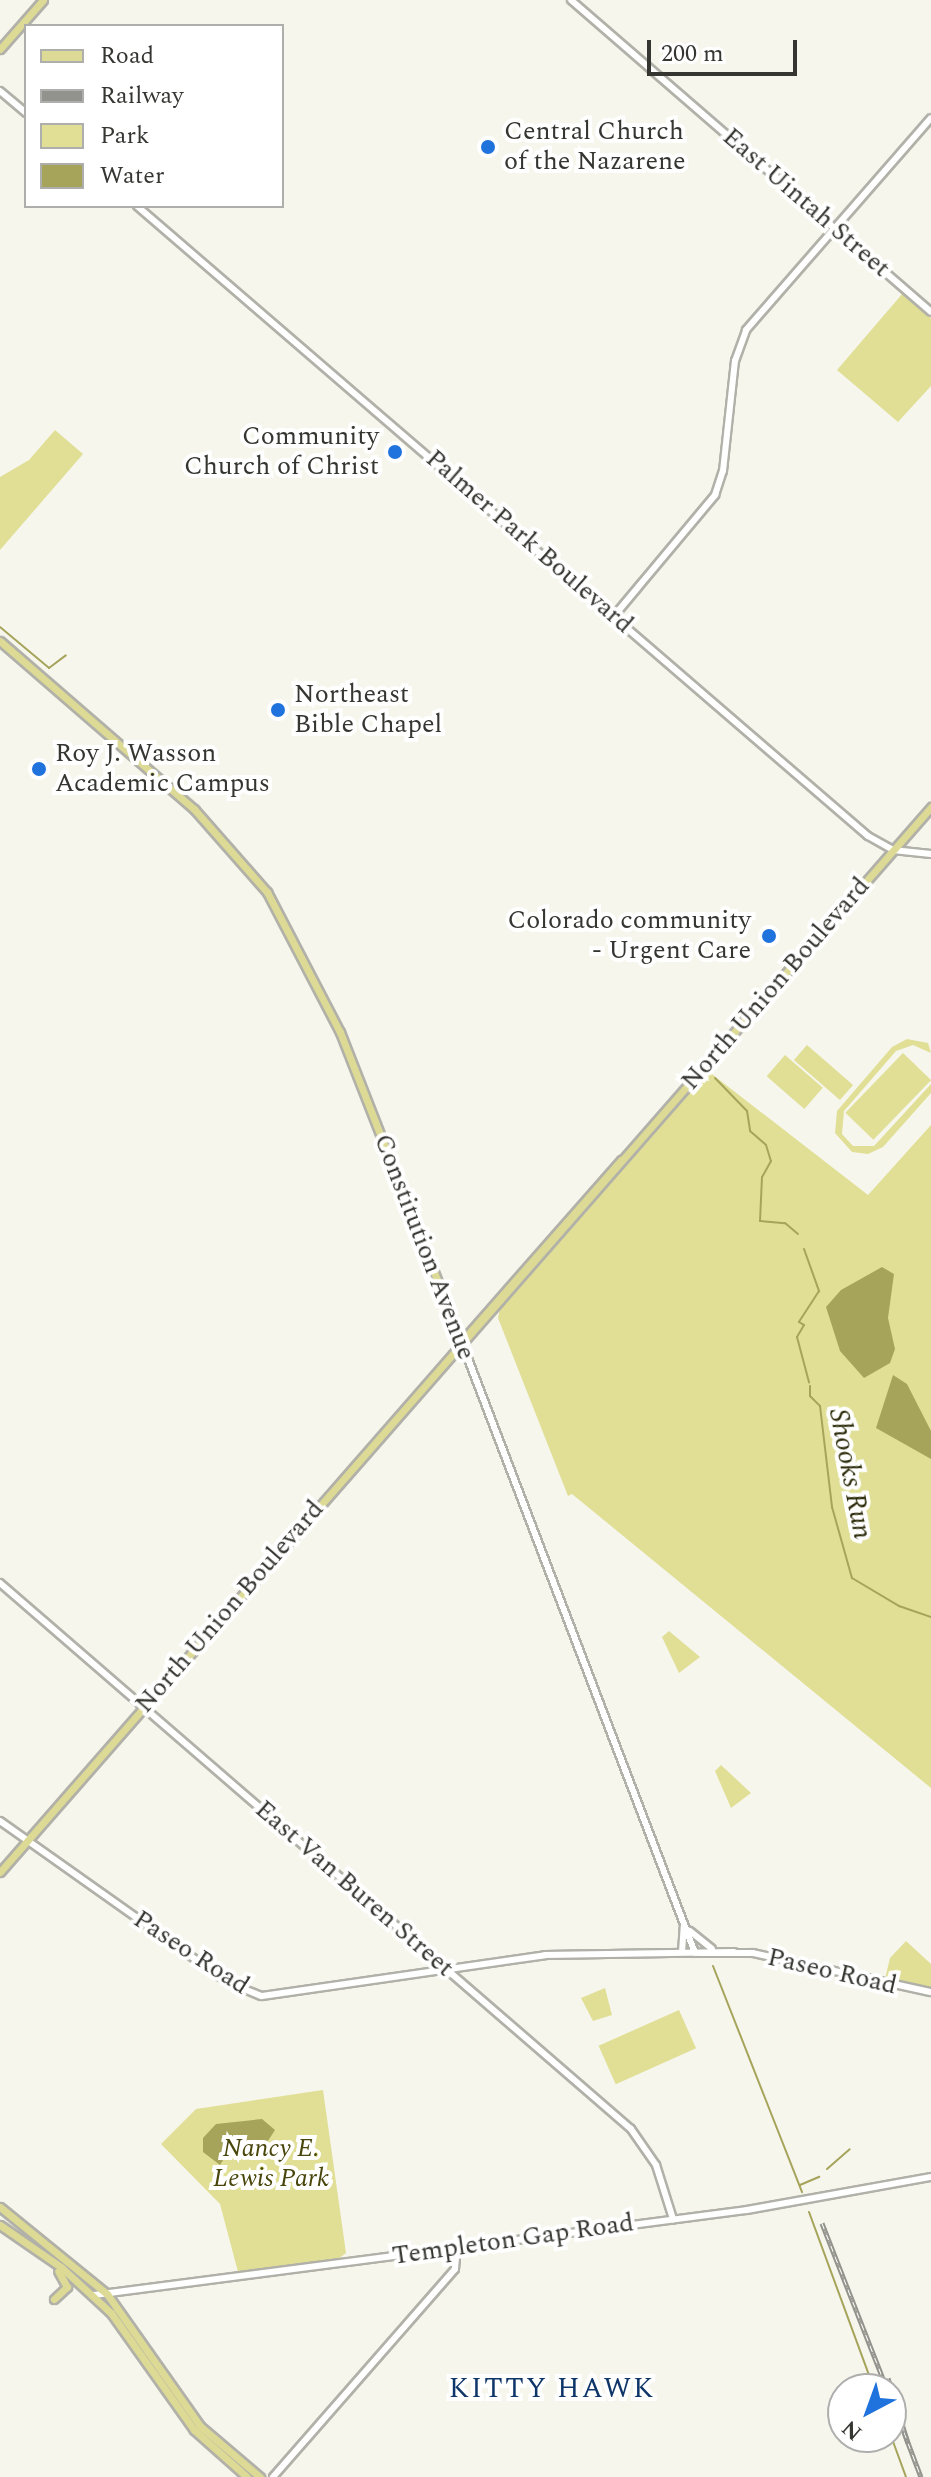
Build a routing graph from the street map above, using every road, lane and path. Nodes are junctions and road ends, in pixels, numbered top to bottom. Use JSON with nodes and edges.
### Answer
{"nodes":[{"id":1,"x":43,"y":0,"type":"edge"},
{"id":2,"x":571,"y":0,"type":"edge"},
{"id":3,"x":0,"y":49,"type":"edge"},
{"id":4,"x":0,"y":91,"type":"edge"},
{"id":5,"x":24,"y":111,"type":"edge"},
{"id":6,"x":931,"y":118,"type":"edge"},
{"id":7,"x":139,"y":208,"type":"edge"},
{"id":8,"x":835,"y":228,"type":"junction"},
{"id":9,"x":931,"y":312,"type":"edge"},
{"id":10,"x":614,"y":616,"type":"junction"},
{"id":11,"x":0,"y":641,"type":"edge"},
{"id":12,"x":931,"y":807,"type":"edge"},
{"id":13,"x":893,"y":850,"type":"junction"},
{"id":14,"x":931,"y":854,"type":"edge"},
{"id":15,"x":462,"y":1343,"type":"junction"},
{"id":16,"x":0,"y":1583,"type":"edge"},
{"id":17,"x":143,"y":1706,"type":"junction"},
{"id":18,"x":0,"y":1821,"type":"edge"},
{"id":19,"x":26,"y":1840,"type":"junction"},
{"id":20,"x":0,"y":1872,"type":"edge"},
{"id":21,"x":684,"y":1918,"type":"junction"},
{"id":22,"x":688,"y":1929,"type":"junction"},
{"id":23,"x":721,"y":1949,"type":"junction"},
{"id":24,"x":682,"y":1952,"type":"junction"},
{"id":25,"x":734,"y":1952,"type":"junction"},
{"id":26,"x":695,"y":1953,"type":"junction"},
{"id":27,"x":448,"y":1971,"type":"junction"},
{"id":28,"x":931,"y":1992,"type":"edge"},
{"id":29,"x":931,"y":2177,"type":"edge"},
{"id":30,"x":0,"y":2207,"type":"edge"},
{"id":31,"x":673,"y":2219,"type":"junction"},
{"id":32,"x":0,"y":2225,"type":"edge"},
{"id":33,"x":457,"y":2248,"type":"junction"},
{"id":34,"x":40,"y":2252,"type":"junction"},
{"id":35,"x":107,"y":2294,"type":"junction"},
{"id":36,"x":94,"y":2295,"type":"junction"},
{"id":37,"x":54,"y":2299,"type":"dead end"},
{"id":38,"x":247,"y":2477,"type":"edge"},
{"id":39,"x":260,"y":2477,"type":"edge"},
{"id":40,"x":273,"y":2477,"type":"edge"}],
"edges":[{"from":1,"to":3,"type":"main road"},
{"from":2,"to":8,"type":"street","name":"East Uintah Street"},
{"from":4,"to":5,"type":"street"},
{"from":6,"to":8,"type":"street"},
{"from":7,"to":10,"type":"street","name":"Palmer Park Boulevard"},
{"from":8,"to":9,"type":"street","name":"East Uintah Street"},
{"from":8,"to":10,"type":"street"},
{"from":10,"to":13,"type":"street","name":"Palmer Park Boulevard"},
{"from":11,"to":15,"type":"main road","name":"Constitution Avenue"},
{"from":12,"to":13,"type":"main road","name":"North Union Boulevard"},
{"from":13,"to":14,"type":"street","name":"Palmer Park Boulevard"},
{"from":13,"to":15,"type":"main road","name":"North Union Boulevard"},
{"from":15,"to":17,"type":"main road","name":"North Union Boulevard"},
{"from":15,"to":21,"type":"street","name":"Constitution Avenue"},
{"from":16,"to":17,"type":"street","name":"East Van Buren Street"},
{"from":17,"to":19,"type":"main road","name":"North Union Boulevard"},
{"from":17,"to":27,"type":"street","name":"East Van Buren Street"},
{"from":18,"to":19,"type":"street","name":"Paseo Road"},
{"from":19,"to":20,"type":"main road","name":"North Union Boulevard"},
{"from":19,"to":27,"type":"street","name":"Paseo Road"},
{"from":21,"to":22,"type":"street","name":"Constitution Avenue"},
{"from":21,"to":24,"type":"street"},
{"from":22,"to":23,"type":"street"},
{"from":22,"to":26,"type":"street","name":"Constitution Avenue"},
{"from":23,"to":25,"type":"street","name":"Paseo Road"},
{"from":23,"to":26,"type":"street","name":"Paseo Road"},
{"from":24,"to":26,"type":"street","name":"Paseo Road"},
{"from":24,"to":27,"type":"street","name":"Paseo Road"},
{"from":25,"to":26,"type":"street","name":"Paseo Road"},
{"from":25,"to":28,"type":"street","name":"Paseo Road"},
{"from":27,"to":31,"type":"street","name":"East Van Buren Street"},
{"from":29,"to":31,"type":"street","name":"Templeton Gap Road"},
{"from":30,"to":35,"type":"main road"},
{"from":31,"to":33,"type":"street","name":"Templeton Gap Road"},
{"from":32,"to":34,"type":"main road"},
{"from":33,"to":35,"type":"street","name":"Templeton Gap Road"},
{"from":33,"to":40,"type":"street"},
{"from":34,"to":36,"type":"main road"},
{"from":34,"to":37,"type":"main road"},
{"from":35,"to":36,"type":"street","name":"Templeton Gap Road"},
{"from":35,"to":39,"type":"main road"},
{"from":36,"to":38,"type":"main road"}]}
